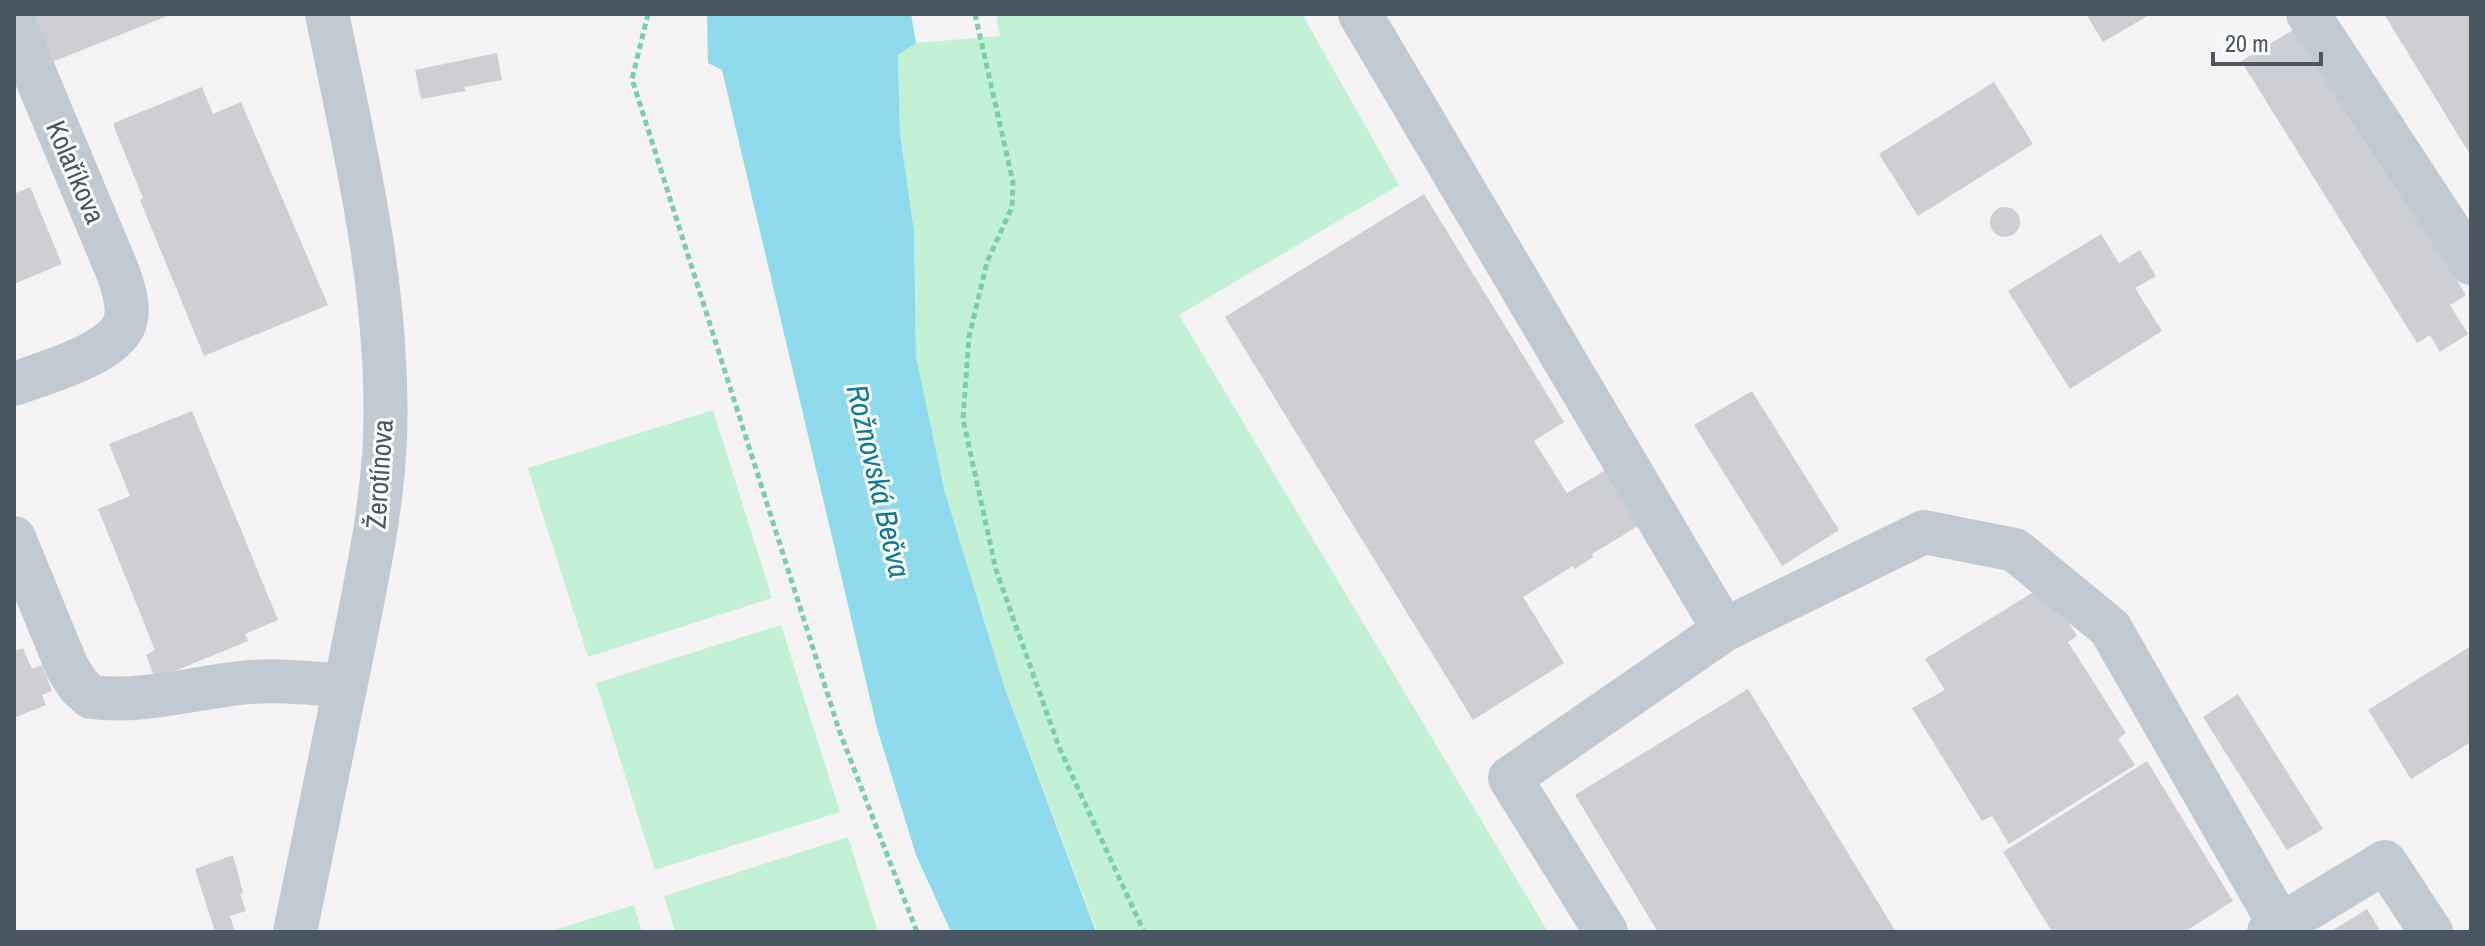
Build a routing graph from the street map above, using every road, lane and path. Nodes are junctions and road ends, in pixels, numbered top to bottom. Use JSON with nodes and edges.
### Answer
{"nodes":[{"id":1,"x":327,"y":14,"type":"edge"},
{"id":2,"x":648,"y":14,"type":"edge"},
{"id":3,"x":975,"y":14,"type":"edge"},
{"id":4,"x":1360,"y":14,"type":"edge"},
{"id":5,"x":2308,"y":14,"type":"edge"},
{"id":6,"x":14,"y":25,"type":"edge"},
{"id":7,"x":2471,"y":263,"type":"edge"},
{"id":8,"x":14,"y":384,"type":"edge"},
{"id":9,"x":14,"y":538,"type":"edge"},
{"id":10,"x":1724,"y":630,"type":"junction"},
{"id":11,"x":345,"y":686,"type":"junction"},
{"id":12,"x":2274,"y":929,"type":"edge"},
{"id":13,"x":295,"y":932,"type":"edge"},
{"id":14,"x":917,"y":932,"type":"edge"},
{"id":15,"x":1144,"y":932,"type":"edge"},
{"id":16,"x":1606,"y":932,"type":"edge"},
{"id":17,"x":2431,"y":932,"type":"edge"}],
"edges":[{"from":1,"to":11,"type":"street","name":"Žerotínova"},
{"from":2,"to":14,"type":"path"},
{"from":3,"to":15,"type":"path"},
{"from":4,"to":10,"type":"street"},
{"from":5,"to":7,"type":"street"},
{"from":6,"to":8,"type":"street","name":"Kolaříkova"},
{"from":9,"to":11,"type":"street"},
{"from":10,"to":12,"type":"street"},
{"from":10,"to":16,"type":"street"},
{"from":11,"to":13,"type":"street","name":"Žerotínova"},
{"from":12,"to":17,"type":"street"}]}
